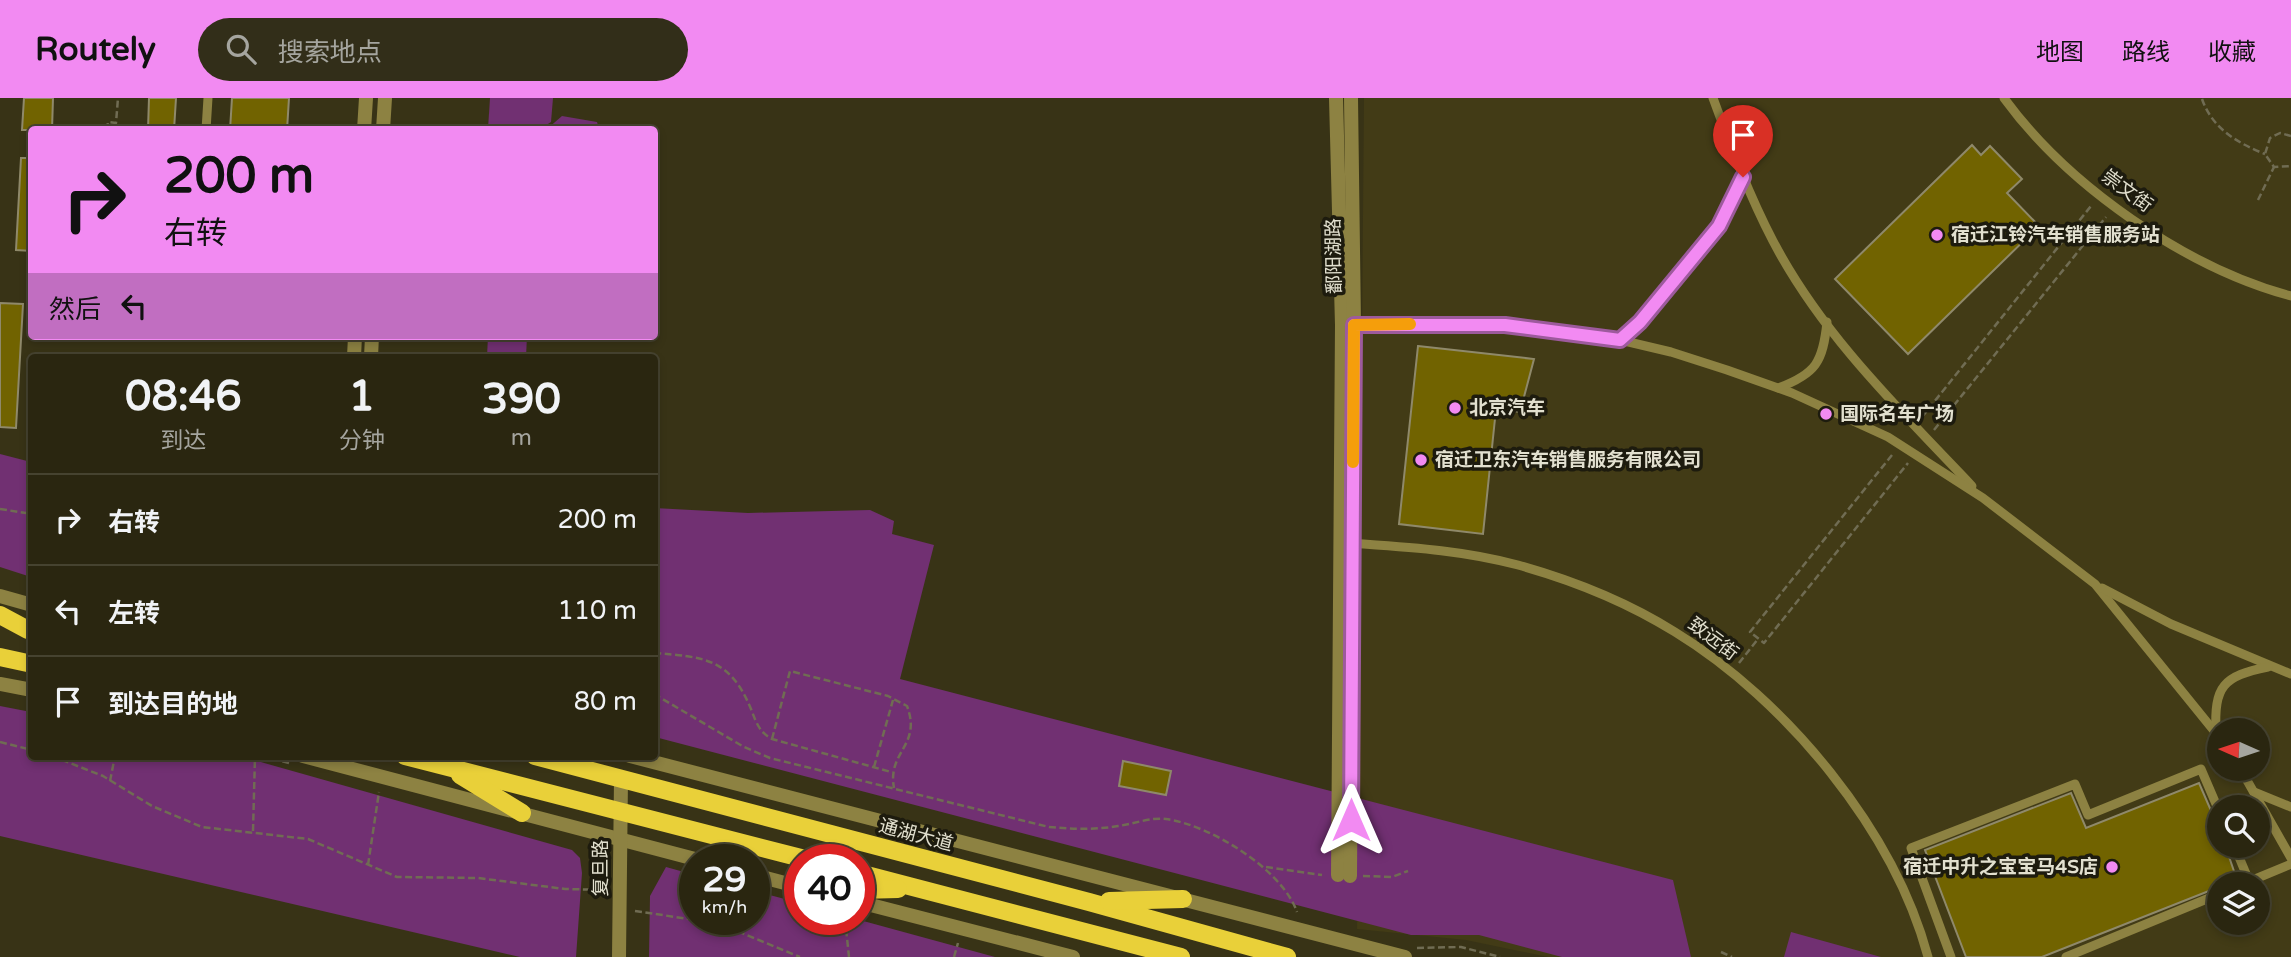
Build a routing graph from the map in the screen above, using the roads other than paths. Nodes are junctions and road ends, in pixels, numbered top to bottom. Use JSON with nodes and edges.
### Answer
{"nodes":[{"id":1,"x":208,"y":98,"type":"edge"},
{"id":2,"x":366,"y":98,"type":"edge"},
{"id":3,"x":385,"y":98,"type":"edge"},
{"id":4,"x":1336,"y":98,"type":"edge"},
{"id":5,"x":1351,"y":98,"type":"edge"},
{"id":6,"x":1713,"y":98,"type":"edge"},
{"id":7,"x":2004,"y":98,"type":"edge"},
{"id":8,"x":206,"y":126,"type":"edge"},
{"id":9,"x":364,"y":126,"type":"edge"},
{"id":10,"x":383,"y":126,"type":"edge"},
{"id":11,"x":1743,"y":177,"type":"junction"},
{"id":12,"x":2291,"y":296,"type":"edge"},
{"id":13,"x":1827,"y":323,"type":"junction"},
{"id":14,"x":1348,"y":325,"type":"junction"},
{"id":15,"x":1620,"y":340,"type":"junction"},
{"id":16,"x":1778,"y":388,"type":"junction"},
{"id":17,"x":1983,"y":498,"type":"junction"},
{"id":18,"x":1346,"y":543,"type":"junction"},
{"id":19,"x":2095,"y":584,"type":"junction"},
{"id":20,"x":0,"y":596,"type":"edge"},
{"id":21,"x":28,"y":604,"type":"edge"},
{"id":22,"x":0,"y":615,"type":"edge"},
{"id":23,"x":0,"y":624,"type":"edge"},
{"id":24,"x":28,"y":630,"type":"edge"},
{"id":25,"x":28,"y":631,"type":"edge"},
{"id":26,"x":0,"y":657,"type":"edge"},
{"id":27,"x":28,"y":663,"type":"edge"},
{"id":28,"x":2270,"y":666,"type":"junction"},
{"id":29,"x":2291,"y":674,"type":"edge"},
{"id":30,"x":0,"y":684,"type":"edge"},
{"id":31,"x":28,"y":689,"type":"edge"},
{"id":32,"x":2217,"y":718,"type":"edge"},
{"id":33,"x":2207,"y":722,"type":"edge"},
{"id":34,"x":318,"y":760,"type":"edge"},
{"id":35,"x":421,"y":760,"type":"edge"},
{"id":36,"x":550,"y":760,"type":"edge"},
{"id":37,"x":645,"y":760,"type":"edge"},
{"id":38,"x":448,"y":767,"type":"junction"},
{"id":39,"x":621,"y":779,"type":"junction"},
{"id":40,"x":2248,"y":781,"type":"edge"},
{"id":41,"x":2254,"y":792,"type":"junction"},
{"id":42,"x":2212,"y":795,"type":"edge"},
{"id":43,"x":2291,"y":807,"type":"edge"},
{"id":44,"x":620,"y":812,"type":"junction"},
{"id":45,"x":522,"y":813,"type":"junction"},
{"id":46,"x":620,"y":840,"type":"junction"},
{"id":47,"x":784,"y":854,"type":"edge"},
{"id":48,"x":679,"y":855,"type":"edge"},
{"id":49,"x":2291,"y":858,"type":"edge"},
{"id":50,"x":2291,"y":864,"type":"edge"},
{"id":51,"x":2270,"y":872,"type":"edge"},
{"id":52,"x":1344,"y":875,"type":"dead end"},
{"id":53,"x":875,"y":877,"type":"edge"},
{"id":54,"x":916,"y":888,"type":"junction"},
{"id":55,"x":875,"y":889,"type":"edge"},
{"id":56,"x":1182,"y":899,"type":"junction"},
{"id":57,"x":2207,"y":899,"type":"edge"},
{"id":58,"x":1089,"y":902,"type":"junction"},
{"id":59,"x":875,"y":906,"type":"edge"},
{"id":60,"x":619,"y":957,"type":"edge"},
{"id":61,"x":1073,"y":957,"type":"edge"},
{"id":62,"x":1181,"y":957,"type":"edge"},
{"id":63,"x":1287,"y":957,"type":"edge"},
{"id":64,"x":1405,"y":957,"type":"edge"},
{"id":65,"x":1927,"y":957,"type":"edge"},
{"id":66,"x":1951,"y":957,"type":"edge"},
{"id":67,"x":2066,"y":957,"type":"edge"}],
"edges":[{"from":1,"to":8,"type":"lane"},
{"from":2,"to":9,"type":"street"},
{"from":3,"to":10,"type":"street"},
{"from":4,"to":14,"type":"street","name":"鄱阳湖路"},
{"from":5,"to":14,"type":"street","name":"鄱阳湖路"},
{"from":6,"to":11,"type":"lane"},
{"from":7,"to":12,"type":"lane","name":"崇文街"},
{"from":11,"to":13,"type":"lane"},
{"from":11,"to":15,"type":"lane"},
{"from":13,"to":16,"type":"lane"},
{"from":13,"to":17,"type":"lane"},
{"from":14,"to":15,"type":"lane"},
{"from":14,"to":18,"type":"street","name":"鄱阳湖路"},
{"from":15,"to":16,"type":"lane"},
{"from":16,"to":17,"type":"lane"},
{"from":17,"to":19,"type":"lane"},
{"from":18,"to":52,"type":"street","name":"鄱阳湖路"},
{"from":18,"to":65,"type":"lane","name":"致远街"},
{"from":19,"to":28,"type":"lane"},
{"from":19,"to":33,"type":"lane"},
{"from":20,"to":21,"type":"street"},
{"from":22,"to":24,"type":"main road"},
{"from":23,"to":25,"type":"main road"},
{"from":26,"to":27,"type":"main road"},
{"from":28,"to":29,"type":"lane"},
{"from":28,"to":32,"type":"lane"},
{"from":30,"to":31,"type":"street"},
{"from":34,"to":45,"type":"street"},
{"from":35,"to":38,"type":"main road"},
{"from":36,"to":39,"type":"main road","name":"通湖大道"},
{"from":37,"to":56,"type":"street"},
{"from":38,"to":44,"type":"main road"},
{"from":38,"to":45,"type":"main road"},
{"from":39,"to":44,"type":"street","name":"复旦路"},
{"from":39,"to":58,"type":"main road","name":"通湖大道"},
{"from":40,"to":41,"type":"lane"},
{"from":41,"to":43,"type":"lane"},
{"from":41,"to":49,"type":"lane"},
{"from":42,"to":66,"type":"lane"},
{"from":44,"to":46,"type":"street","name":"复旦路"},
{"from":44,"to":47,"type":"main road"},
{"from":45,"to":46,"type":"street"},
{"from":46,"to":48,"type":"street"},
{"from":46,"to":60,"type":"street","name":"复旦路"},
{"from":50,"to":51,"type":"lane"},
{"from":53,"to":54,"type":"main road"},
{"from":54,"to":55,"type":"main road"},
{"from":54,"to":62,"type":"main road"},
{"from":56,"to":58,"type":"main road"},
{"from":56,"to":64,"type":"street"},
{"from":57,"to":67,"type":"lane"},
{"from":58,"to":63,"type":"main road","name":"通湖大道"},
{"from":59,"to":61,"type":"street"}]}
